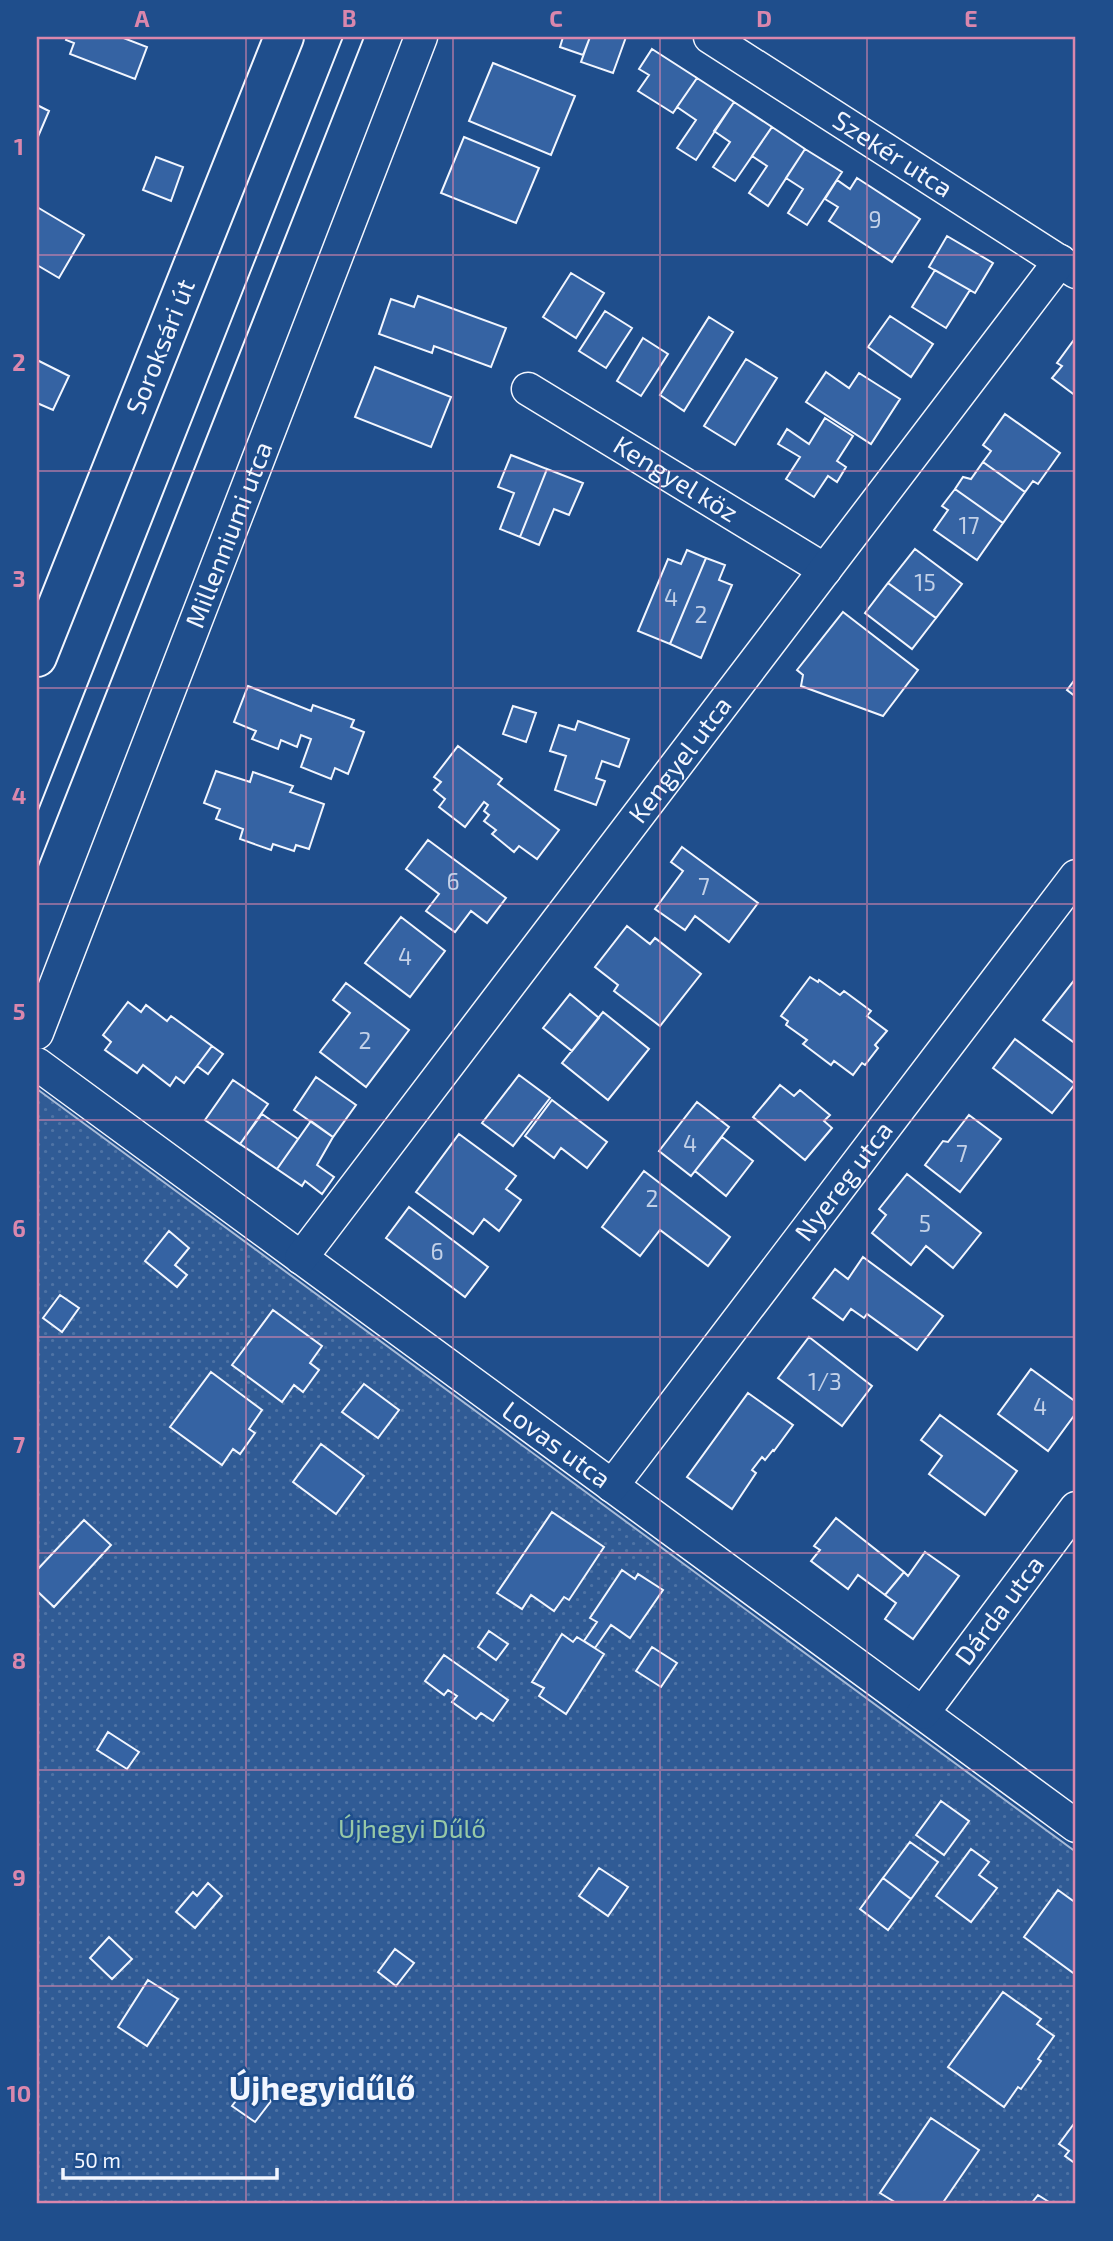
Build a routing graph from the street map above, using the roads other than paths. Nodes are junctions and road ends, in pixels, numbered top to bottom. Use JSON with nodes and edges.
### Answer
{"nodes":[{"id":1,"x":284,"y":37,"type":"edge"},
{"id":2,"x":421,"y":37,"type":"edge"},
{"id":3,"x":710,"y":37,"type":"edge"},
{"id":4,"x":1068,"y":267,"type":"edge"},
{"id":5,"x":528,"y":389,"type":"dead end"},
{"id":6,"x":825,"y":570,"type":"junction"},
{"id":7,"x":37,"y":657,"type":"edge"},
{"id":8,"x":1076,"y":876,"type":"edge"},
{"id":9,"x":37,"y":1032,"type":"edge"},
{"id":10,"x":37,"y":1064,"type":"edge"},
{"id":11,"x":302,"y":1258,"type":"junction"},
{"id":12,"x":612,"y":1486,"type":"junction"},
{"id":13,"x":1076,"y":1508,"type":"edge"},
{"id":14,"x":923,"y":1713,"type":"junction"},
{"id":15,"x":1076,"y":1826,"type":"edge"}],
"edges":[{"from":1,"to":7,"type":"main road","name":"Soroksári út"},
{"from":2,"to":9,"type":"street","name":"Millenniumi utca"},
{"from":3,"to":4,"type":"street","name":"Szekér utca"},
{"from":4,"to":6,"type":"street","name":"Kengyel utca"},
{"from":5,"to":6,"type":"street","name":"Kengyel köz"},
{"from":6,"to":11,"type":"street","name":"Kengyel utca"},
{"from":8,"to":12,"type":"street","name":"Nyereg utca"},
{"from":10,"to":11,"type":"street","name":"Lovas utca"},
{"from":11,"to":12,"type":"street","name":"Lovas utca"},
{"from":12,"to":14,"type":"street","name":"Lovas utca"},
{"from":13,"to":14,"type":"street","name":"Dárda utca"},
{"from":14,"to":15,"type":"street","name":"Lovas utca"}]}
